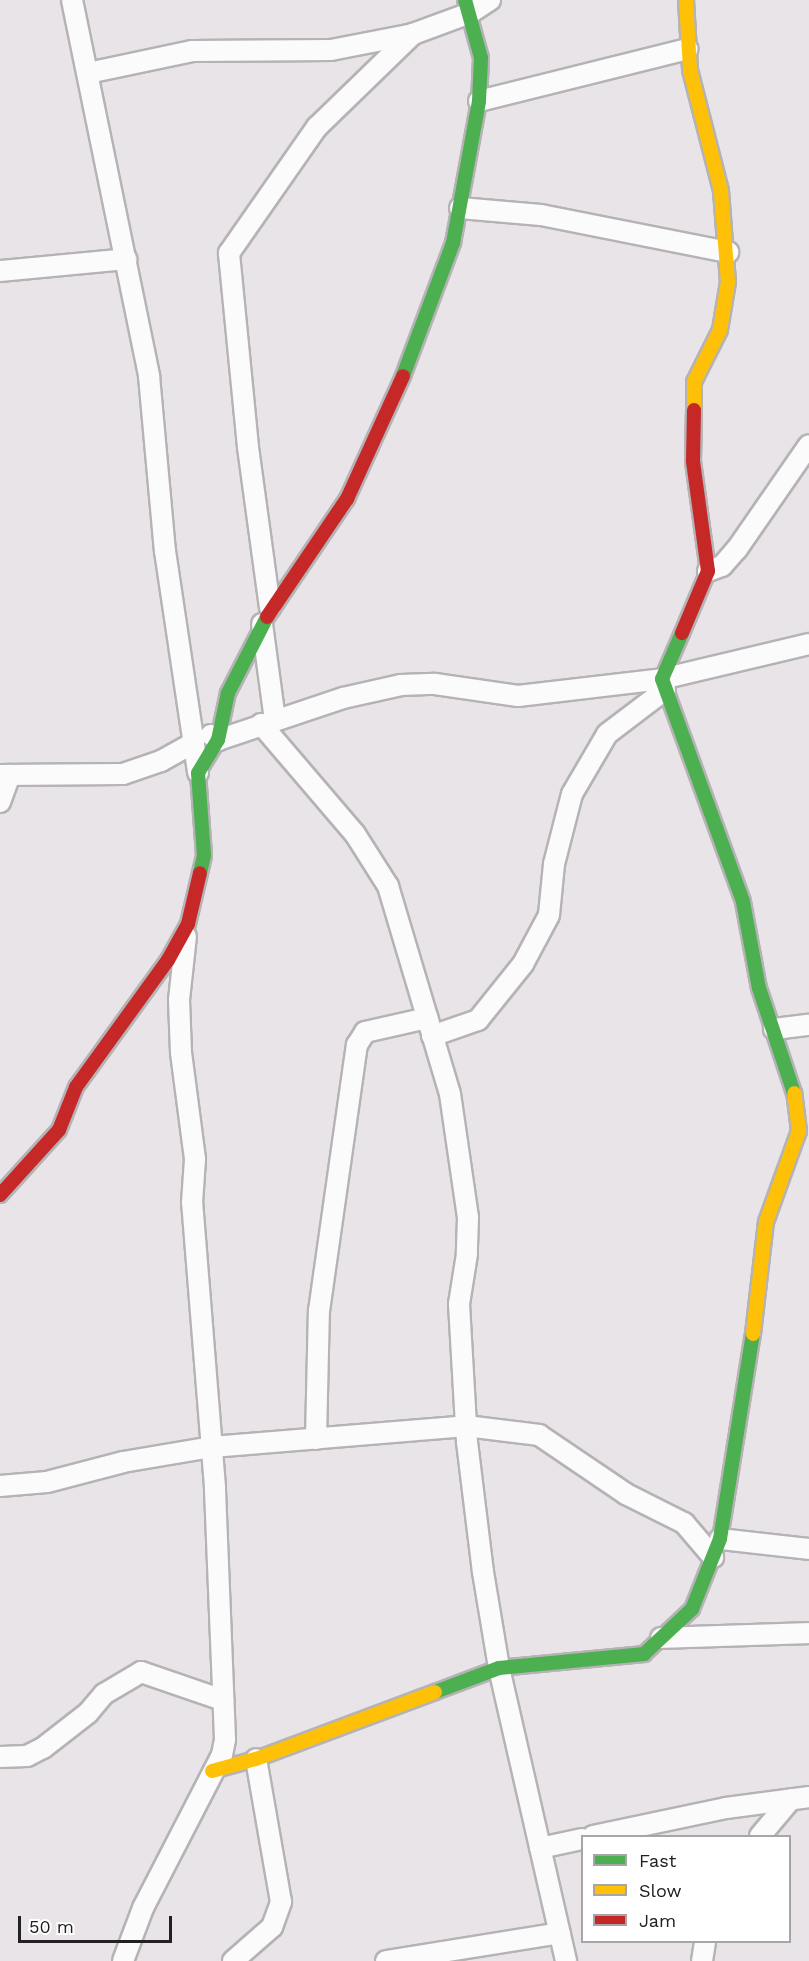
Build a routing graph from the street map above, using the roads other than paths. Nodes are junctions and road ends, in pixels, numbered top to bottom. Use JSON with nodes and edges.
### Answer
{"nodes":[{"id":1,"x":72,"y":0,"type":"edge"},
{"id":2,"x":490,"y":0,"type":"edge"},
{"id":3,"x":686,"y":0,"type":"edge"},
{"id":4,"x":467,"y":6,"type":"edge"},
{"id":5,"x":413,"y":34,"type":"junction"},
{"id":6,"x":688,"y":48,"type":"junction"},
{"id":7,"x":88,"y":74,"type":"junction"},
{"id":8,"x":479,"y":101,"type":"junction"},
{"id":9,"x":459,"y":208,"type":"junction"},
{"id":10,"x":728,"y":252,"type":"junction"},
{"id":11,"x":126,"y":260,"type":"junction"},
{"id":12,"x":0,"y":271,"type":"edge"},
{"id":13,"x":809,"y":445,"type":"edge"},
{"id":14,"x":708,"y":571,"type":"junction"},
{"id":15,"x":266,"y":615,"type":"junction"},
{"id":16,"x":809,"y":644,"type":"edge"},
{"id":17,"x":663,"y":684,"type":"junction"},
{"id":18,"x":190,"y":719,"type":"junction"},
{"id":19,"x":268,"y":722,"type":"junction"},
{"id":20,"x":218,"y":740,"type":"junction"},
{"id":21,"x":194,"y":743,"type":"junction"},
{"id":22,"x":198,"y":773,"type":"junction"},
{"id":23,"x":5,"y":775,"type":"edge"},
{"id":24,"x":0,"y":802,"type":"edge"},
{"id":25,"x":188,"y":924,"type":"junction"},
{"id":26,"x":809,"y":1025,"type":"edge"},
{"id":27,"x":429,"y":1027,"type":"junction"},
{"id":28,"x":774,"y":1029,"type":"junction"},
{"id":29,"x":0,"y":1195,"type":"edge"},
{"id":30,"x":466,"y":1426,"type":"junction"},
{"id":31,"x":316,"y":1438,"type":"junction"},
{"id":32,"x":212,"y":1447,"type":"junction"},
{"id":33,"x":0,"y":1486,"type":"edge"},
{"id":34,"x":716,"y":1548,"type":"junction"},
{"id":35,"x":809,"y":1549,"type":"edge"},
{"id":36,"x":809,"y":1634,"type":"edge"},
{"id":37,"x":661,"y":1638,"type":"junction"},
{"id":38,"x":499,"y":1668,"type":"junction"},
{"id":39,"x":223,"y":1700,"type":"junction"},
{"id":40,"x":0,"y":1757,"type":"edge"},
{"id":41,"x":256,"y":1759,"type":"junction"},
{"id":42,"x":212,"y":1771,"type":"junction"},
{"id":43,"x":800,"y":1798,"type":"edge"},
{"id":44,"x":598,"y":1835,"type":"edge"},
{"id":45,"x":761,"y":1835,"type":"edge"},
{"id":46,"x":581,"y":1839,"type":"edge"},
{"id":47,"x":540,"y":1848,"type":"junction"},
{"id":48,"x":560,"y":1933,"type":"junction"},
{"id":49,"x":705,"y":1943,"type":"edge"},
{"id":50,"x":123,"y":1961,"type":"edge"},
{"id":51,"x":233,"y":1961,"type":"edge"},
{"id":52,"x":386,"y":1961,"type":"edge"},
{"id":53,"x":566,"y":1961,"type":"edge"},
{"id":54,"x":702,"y":1961,"type":"edge"}],
"edges":[{"from":1,"to":7,"type":"street"},
{"from":2,"to":4,"type":"street"},
{"from":3,"to":6,"type":"street"},
{"from":4,"to":5,"type":"street"},
{"from":4,"to":8,"type":"street"},
{"from":5,"to":7,"type":"street"},
{"from":5,"to":15,"type":"street"},
{"from":6,"to":8,"type":"street"},
{"from":6,"to":10,"type":"street"},
{"from":7,"to":11,"type":"street"},
{"from":8,"to":9,"type":"street"},
{"from":9,"to":10,"type":"street"},
{"from":9,"to":15,"type":"street"},
{"from":10,"to":14,"type":"street"},
{"from":11,"to":12,"type":"street"},
{"from":11,"to":18,"type":"street"},
{"from":13,"to":14,"type":"street"},
{"from":14,"to":17,"type":"street"},
{"from":15,"to":19,"type":"street"},
{"from":15,"to":20,"type":"street"},
{"from":16,"to":17,"type":"street"},
{"from":17,"to":19,"type":"street"},
{"from":17,"to":27,"type":"street"},
{"from":17,"to":28,"type":"street"},
{"from":18,"to":20,"type":"street"},
{"from":18,"to":21,"type":"street"},
{"from":19,"to":20,"type":"street"},
{"from":19,"to":27,"type":"street"},
{"from":20,"to":22,"type":"street"},
{"from":21,"to":22,"type":"street"},
{"from":21,"to":23,"type":"street"},
{"from":22,"to":25,"type":"street"},
{"from":23,"to":24,"type":"street"},
{"from":25,"to":29,"type":"street"},
{"from":25,"to":32,"type":"street"},
{"from":26,"to":28,"type":"street"},
{"from":27,"to":30,"type":"street"},
{"from":27,"to":31,"type":"street"},
{"from":28,"to":34,"type":"street"},
{"from":30,"to":31,"type":"street"},
{"from":30,"to":34,"type":"street"},
{"from":30,"to":38,"type":"street"},
{"from":31,"to":32,"type":"street"},
{"from":32,"to":33,"type":"street"},
{"from":32,"to":39,"type":"street"},
{"from":34,"to":35,"type":"street"},
{"from":34,"to":37,"type":"street"},
{"from":36,"to":37,"type":"street"},
{"from":37,"to":38,"type":"street"},
{"from":38,"to":41,"type":"street"},
{"from":38,"to":47,"type":"street"},
{"from":39,"to":40,"type":"street"},
{"from":39,"to":42,"type":"street"},
{"from":41,"to":42,"type":"street"},
{"from":41,"to":51,"type":"street"},
{"from":42,"to":50,"type":"street"},
{"from":43,"to":44,"type":"street"},
{"from":43,"to":45,"type":"street"},
{"from":46,"to":47,"type":"street"},
{"from":47,"to":48,"type":"street"},
{"from":48,"to":52,"type":"street"},
{"from":48,"to":53,"type":"street"},
{"from":49,"to":54,"type":"street"}]}
